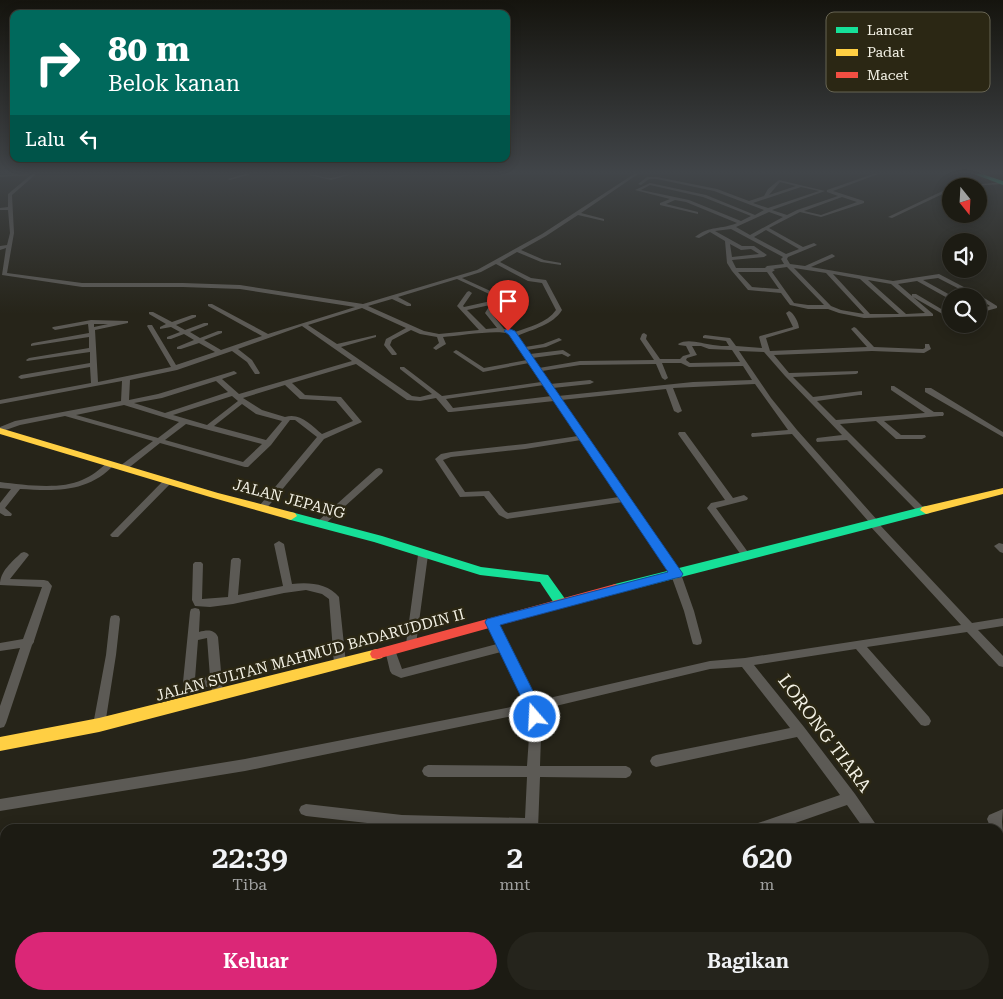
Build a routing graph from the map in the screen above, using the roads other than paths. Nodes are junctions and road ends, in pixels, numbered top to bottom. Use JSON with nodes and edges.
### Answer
{"nodes":[{"id":1,"x":11,"y":221,"type":"edge"},
{"id":2,"x":564,"y":221,"type":"edge"},
{"id":3,"x":735,"y":221,"type":"edge"},
{"id":4,"x":745,"y":221,"type":"edge"},
{"id":5,"x":780,"y":221,"type":"edge"},
{"id":6,"x":741,"y":223,"type":"junction"},
{"id":7,"x":732,"y":227,"type":"junction"},
{"id":8,"x":767,"y":229,"type":"junction"},
{"id":9,"x":710,"y":230,"type":"junction"},
{"id":10,"x":751,"y":236,"type":"junction"},
{"id":11,"x":696,"y":237,"type":"dead end"},
{"id":12,"x":727,"y":240,"type":"junction"},
{"id":13,"x":814,"y":245,"type":"dead end"},
{"id":14,"x":10,"y":246,"type":"junction"},
{"id":15,"x":0,"y":248,"type":"edge"},
{"id":16,"x":728,"y":248,"type":"junction"},
{"id":17,"x":741,"y":248,"type":"junction"},
{"id":18,"x":803,"y":249,"type":"junction"},
{"id":19,"x":516,"y":250,"type":"junction"},
{"id":20,"x":786,"y":256,"type":"junction"},
{"id":21,"x":832,"y":256,"type":"dead end"},
{"id":22,"x":729,"y":259,"type":"junction"},
{"id":23,"x":496,"y":262,"type":"junction"},
{"id":24,"x":559,"y":264,"type":"dead end"},
{"id":25,"x":790,"y":267,"type":"junction"},
{"id":26,"x":805,"y":268,"type":"junction"},
{"id":27,"x":734,"y":270,"type":"junction"},
{"id":28,"x":767,"y":270,"type":"junction"},
{"id":29,"x":826,"y":271,"type":"junction"},
{"id":30,"x":861,"y":277,"type":"junction"},
{"id":31,"x":458,"y":278,"type":"junction"},
{"id":32,"x":917,"y":279,"type":"junction"},
{"id":33,"x":894,"y":283,"type":"junction"},
{"id":34,"x":961,"y":288,"type":"edge"},
{"id":35,"x":782,"y":291,"type":"junction"},
{"id":36,"x":904,"y":291,"type":"junction"},
{"id":37,"x":942,"y":293,"type":"edge"},
{"id":38,"x":469,"y":294,"type":"dead end"},
{"id":39,"x":394,"y":296,"type":"junction"},
{"id":40,"x":987,"y":303,"type":"edge"},
{"id":41,"x":494,"y":304,"type":"junction"},
{"id":42,"x":210,"y":305,"type":"dead end"},
{"id":43,"x":410,"y":305,"type":"dead end"},
{"id":44,"x":364,"y":306,"type":"junction"},
{"id":45,"x":829,"y":307,"type":"junction"},
{"id":46,"x":464,"y":309,"type":"junction"},
{"id":47,"x":942,"y":310,"type":"edge"},
{"id":48,"x":987,"y":310,"type":"edge"},
{"id":49,"x":151,"y":313,"type":"dead end"},
{"id":50,"x":789,"y":313,"type":"dead end"},
{"id":51,"x":942,"y":314,"type":"edge"},
{"id":52,"x":868,"y":315,"type":"junction"},
{"id":53,"x":904,"y":315,"type":"junction"},
{"id":54,"x":931,"y":315,"type":"junction"},
{"id":55,"x":194,"y":316,"type":"dead end"},
{"id":56,"x":171,"y":324,"type":"junction"},
{"id":57,"x":206,"y":324,"type":"dead end"},
{"id":58,"x":303,"y":324,"type":"junction"},
{"id":59,"x":150,"y":326,"type":"dead end"},
{"id":60,"x":55,"y":328,"type":"dead end"},
{"id":61,"x":92,"y":328,"type":"junction"},
{"id":62,"x":162,"y":328,"type":"dead end"},
{"id":63,"x":411,"y":328,"type":"junction"},
{"id":64,"x":854,"y":329,"type":"dead end"},
{"id":65,"x":502,"y":330,"type":"junction"},
{"id":66,"x":185,"y":332,"type":"junction"},
{"id":67,"x":220,"y":332,"type":"dead end"},
{"id":68,"x":484,"y":332,"type":"junction"},
{"id":69,"x":514,"y":335,"type":"junction"},
{"id":70,"x":644,"y":335,"type":"dead end"},
{"id":71,"x":267,"y":336,"type":"junction"},
{"id":72,"x":374,"y":336,"type":"dead end"},
{"id":73,"x":439,"y":336,"type":"junction"},
{"id":74,"x":705,"y":337,"type":"dead end"},
{"id":75,"x":169,"y":338,"type":"dead end"},
{"id":76,"x":199,"y":340,"type":"junction"},
{"id":77,"x":558,"y":340,"type":"dead end"},
{"id":78,"x":33,"y":345,"type":"dead end"},
{"id":79,"x":927,"y":345,"type":"dead end"},
{"id":80,"x":338,"y":346,"type":"junction"},
{"id":81,"x":179,"y":348,"type":"dead end"},
{"id":82,"x":436,"y":348,"type":"dead end"},
{"id":83,"x":734,"y":348,"type":"junction"},
{"id":84,"x":93,"y":349,"type":"junction"},
{"id":85,"x":234,"y":349,"type":"junction"},
{"id":86,"x":523,"y":349,"type":"junction"},
{"id":87,"x":872,"y":349,"type":"junction"},
{"id":88,"x":768,"y":351,"type":"junction"},
{"id":89,"x":456,"y":352,"type":"dead end"},
{"id":90,"x":222,"y":353,"type":"junction"},
{"id":91,"x":394,"y":354,"type":"dead end"},
{"id":92,"x":568,"y":355,"type":"dead end"},
{"id":93,"x":530,"y":359,"type":"junction"},
{"id":94,"x":29,"y":360,"type":"dead end"},
{"id":95,"x":658,"y":360,"type":"junction"},
{"id":96,"x":358,"y":361,"type":"junction"},
{"id":97,"x":682,"y":361,"type":"junction"},
{"id":98,"x":94,"y":364,"type":"junction"},
{"id":99,"x":744,"y":364,"type":"junction"},
{"id":100,"x":175,"y":368,"type":"junction"},
{"id":101,"x":402,"y":368,"type":"dead end"},
{"id":102,"x":538,"y":370,"type":"junction"},
{"id":103,"x":856,"y":372,"type":"dead end"},
{"id":104,"x":234,"y":373,"type":"dead end"},
{"id":105,"x":256,"y":373,"type":"dead end"},
{"id":106,"x":787,"y":375,"type":"junction"},
{"id":107,"x":21,"y":377,"type":"dead end"},
{"id":108,"x":665,"y":378,"type":"dead end"},
{"id":109,"x":218,"y":379,"type":"junction"},
{"id":110,"x":126,"y":380,"type":"junction"},
{"id":111,"x":286,"y":382,"type":"junction"},
{"id":112,"x":590,"y":382,"type":"dead end"},
{"id":113,"x":756,"y":382,"type":"junction"},
{"id":114,"x":547,"y":384,"type":"junction"},
{"id":115,"x":95,"y":385,"type":"junction"},
{"id":116,"x":669,"y":386,"type":"junction"},
{"id":117,"x":894,"y":388,"type":"dead end"},
{"id":118,"x":928,"y":390,"type":"dead end"},
{"id":119,"x":859,"y":393,"type":"dead end"},
{"id":120,"x":439,"y":396,"type":"junction"},
{"id":121,"x":238,"y":397,"type":"junction"},
{"id":122,"x":558,"y":398,"type":"junction"},
{"id":123,"x":812,"y":399,"type":"junction"},
{"id":124,"x":0,"y":402,"type":"edge"},
{"id":125,"x":124,"y":403,"type":"junction"},
{"id":126,"x":678,"y":411,"type":"dead end"},
{"id":127,"x":65,"y":414,"type":"junction"},
{"id":128,"x":164,"y":415,"type":"junction"},
{"id":129,"x":878,"y":419,"type":"junction"},
{"id":130,"x":286,"y":420,"type":"junction"},
{"id":131,"x":186,"y":421,"type":"junction"},
{"id":132,"x":835,"y":422,"type":"junction"},
{"id":133,"x":210,"y":426,"type":"junction"},
{"id":134,"x":0,"y":431,"type":"edge"},
{"id":135,"x":794,"y":432,"type":"junction"},
{"id":136,"x":682,"y":434,"type":"dead end"},
{"id":137,"x":1003,"y":435,"type":"edge"},
{"id":138,"x":755,"y":436,"type":"dead end"},
{"id":139,"x":321,"y":437,"type":"junction"},
{"id":140,"x":584,"y":437,"type":"junction"},
{"id":141,"x":850,"y":437,"type":"junction"},
{"id":142,"x":922,"y":437,"type":"dead end"},
{"id":143,"x":820,"y":440,"type":"dead end"},
{"id":144,"x":160,"y":442,"type":"junction"},
{"id":145,"x":268,"y":443,"type":"junction"},
{"id":146,"x":111,"y":464,"type":"junction"},
{"id":147,"x":123,"y":468,"type":"junction"},
{"id":148,"x":379,"y":471,"type":"dead end"},
{"id":149,"x":168,"y":481,"type":"junction"},
{"id":150,"x":0,"y":485,"type":"edge"},
{"id":151,"x":17,"y":487,"type":"junction"},
{"id":152,"x":1002,"y":492,"type":"edge"},
{"id":153,"x":744,"y":498,"type":"dead end"},
{"id":154,"x":625,"y":499,"type":"junction"},
{"id":155,"x":731,"y":501,"type":"junction"},
{"id":156,"x":263,"y":507,"type":"junction"},
{"id":157,"x":922,"y":511,"type":"junction"},
{"id":158,"x":8,"y":514,"type":"dead end"},
{"id":159,"x":322,"y":523,"type":"junction"},
{"id":160,"x":874,"y":523,"type":"junction"},
{"id":161,"x":115,"y":535,"type":"dead end"},
{"id":162,"x":279,"y":544,"type":"dead end"},
{"id":163,"x":24,"y":555,"type":"dead end"},
{"id":164,"x":423,"y":555,"type":"junction"},
{"id":165,"x":746,"y":557,"type":"junction"},
{"id":166,"x":236,"y":560,"type":"dead end"},
{"id":167,"x":198,"y":564,"type":"dead end"},
{"id":168,"x":676,"y":574,"type":"junction"},
{"id":169,"x":288,"y":588,"type":"junction"},
{"id":170,"x":233,"y":600,"type":"junction"},
{"id":171,"x":560,"y":603,"type":"junction"},
{"id":172,"x":195,"y":612,"type":"dead end"},
{"id":173,"x":115,"y":620,"type":"dead end"},
{"id":174,"x":492,"y":622,"type":"junction"},
{"id":175,"x":1003,"y":622,"type":"edge"},
{"id":176,"x":968,"y":628,"type":"junction"},
{"id":177,"x":194,"y":637,"type":"junction"},
{"id":178,"x":696,"y":641,"type":"dead end"},
{"id":179,"x":29,"y":642,"type":"junction"},
{"id":180,"x":411,"y":644,"type":"junction"},
{"id":181,"x":858,"y":644,"type":"junction"},
{"id":182,"x":0,"y":647,"type":"edge"},
{"id":183,"x":503,"y":647,"type":"junction"},
{"id":184,"x":390,"y":650,"type":"junction"},
{"id":185,"x":745,"y":662,"type":"junction"},
{"id":186,"x":1003,"y":663,"type":"edge"},
{"id":187,"x":340,"y":664,"type":"junction"},
{"id":188,"x":216,"y":681,"type":"junction"},
{"id":189,"x":218,"y":694,"type":"junction"},
{"id":190,"x":533,"y":707,"type":"junction"},
{"id":191,"x":925,"y":721,"type":"dead end"},
{"id":192,"x":0,"y":723,"type":"edge"},
{"id":193,"x":99,"y":725,"type":"junction"},
{"id":194,"x":800,"y":731,"type":"junction"},
{"id":195,"x":0,"y":744,"type":"edge"},
{"id":196,"x":656,"y":761,"type":"dead end"},
{"id":197,"x":428,"y":772,"type":"dead end"},
{"id":198,"x":626,"y":772,"type":"dead end"},
{"id":199,"x":533,"y":773,"type":"junction"},
{"id":200,"x":850,"y":798,"type":"junction"},
{"id":201,"x":0,"y":805,"type":"edge"},
{"id":202,"x":306,"y":810,"type":"dead end"},
{"id":203,"x":1003,"y":815,"type":"edge"},
{"id":204,"x":479,"y":824,"type":"edge"},
{"id":205,"x":531,"y":824,"type":"edge"},
{"id":206,"x":773,"y":824,"type":"edge"},
{"id":207,"x":868,"y":824,"type":"edge"},
{"id":208,"x":996,"y":824,"type":"edge"}],
"edges":[{"from":1,"to":14,"type":"street"},
{"from":2,"to":19,"type":"street"},
{"from":3,"to":6,"type":"street"},
{"from":4,"to":6,"type":"street"},
{"from":5,"to":8,"type":"street"},
{"from":6,"to":7,"type":"street"},
{"from":7,"to":9,"type":"street"},
{"from":7,"to":10,"type":"street"},
{"from":8,"to":10,"type":"street"},
{"from":8,"to":18,"type":"street"},
{"from":9,"to":11,"type":"street"},
{"from":9,"to":12,"type":"street"},
{"from":10,"to":20,"type":"street"},
{"from":12,"to":16,"type":"street"},
{"from":12,"to":17,"type":"street"},
{"from":13,"to":18,"type":"street"},
{"from":14,"to":15,"type":"street"},
{"from":14,"to":44,"type":"street"},
{"from":16,"to":17,"type":"street"},
{"from":16,"to":22,"type":"street"},
{"from":17,"to":22,"type":"street"},
{"from":18,"to":20,"type":"street"},
{"from":19,"to":23,"type":"street"},
{"from":19,"to":24,"type":"street"},
{"from":20,"to":25,"type":"street"},
{"from":21,"to":26,"type":"street"},
{"from":22,"to":27,"type":"street"},
{"from":23,"to":31,"type":"street"},
{"from":23,"to":69,"type":"street"},
{"from":25,"to":26,"type":"street"},
{"from":25,"to":28,"type":"street"},
{"from":25,"to":45,"type":"street"},
{"from":26,"to":29,"type":"street"},
{"from":27,"to":28,"type":"street"},
{"from":27,"to":35,"type":"street"},
{"from":28,"to":35,"type":"street"},
{"from":29,"to":30,"type":"street"},
{"from":29,"to":52,"type":"street"},
{"from":30,"to":33,"type":"street"},
{"from":30,"to":53,"type":"street"},
{"from":31,"to":39,"type":"street"},
{"from":31,"to":41,"type":"street"},
{"from":32,"to":33,"type":"street"},
{"from":32,"to":34,"type":"street"},
{"from":32,"to":37,"type":"street"},
{"from":33,"to":36,"type":"street"},
{"from":35,"to":45,"type":"street"},
{"from":36,"to":47,"type":"street"},
{"from":36,"to":54,"type":"street"},
{"from":38,"to":46,"type":"street"},
{"from":39,"to":43,"type":"street"},
{"from":39,"to":44,"type":"street"},
{"from":40,"to":48,"type":"street"},
{"from":41,"to":46,"type":"street"},
{"from":41,"to":65,"type":"street"},
{"from":42,"to":71,"type":"street"},
{"from":44,"to":58,"type":"street"},
{"from":44,"to":63,"type":"street"},
{"from":45,"to":52,"type":"street"},
{"from":46,"to":68,"type":"street"},
{"from":49,"to":56,"type":"street"},
{"from":50,"to":88,"type":"street"},
{"from":51,"to":54,"type":"street"},
{"from":52,"to":53,"type":"street"},
{"from":53,"to":54,"type":"street"},
{"from":55,"to":56,"type":"street"},
{"from":56,"to":62,"type":"street"},
{"from":56,"to":66,"type":"street"},
{"from":57,"to":66,"type":"street"},
{"from":58,"to":71,"type":"street"},
{"from":58,"to":80,"type":"street"},
{"from":59,"to":100,"type":"street"},
{"from":60,"to":61,"type":"street"},
{"from":61,"to":78,"type":"street"},
{"from":61,"to":84,"type":"street"},
{"from":63,"to":73,"type":"street"},
{"from":63,"to":91,"type":"street"},
{"from":64,"to":87,"type":"street"},
{"from":65,"to":68,"type":"street"},
{"from":65,"to":69,"type":"street"},
{"from":66,"to":75,"type":"street"},
{"from":66,"to":76,"type":"street"},
{"from":67,"to":76,"type":"street"},
{"from":68,"to":73,"type":"street"},
{"from":69,"to":86,"type":"street"},
{"from":70,"to":95,"type":"street"},
{"from":71,"to":85,"type":"street"},
{"from":72,"to":80,"type":"street"},
{"from":73,"to":82,"type":"street"},
{"from":74,"to":83,"type":"street"},
{"from":76,"to":81,"type":"street"},
{"from":76,"to":90,"type":"street"},
{"from":77,"to":86,"type":"street"},
{"from":79,"to":87,"type":"street"},
{"from":80,"to":96,"type":"street"},
{"from":83,"to":88,"type":"street"},
{"from":83,"to":97,"type":"street"},
{"from":83,"to":99,"type":"street"},
{"from":84,"to":94,"type":"street"},
{"from":84,"to":98,"type":"street"},
{"from":85,"to":90,"type":"street"},
{"from":85,"to":105,"type":"street"},
{"from":86,"to":93,"type":"street"},
{"from":87,"to":88,"type":"street"},
{"from":88,"to":106,"type":"street"},
{"from":89,"to":93,"type":"street"},
{"from":90,"to":100,"type":"street"},
{"from":92,"to":93,"type":"street"},
{"from":93,"to":102,"type":"street"},
{"from":95,"to":97,"type":"street"},
{"from":95,"to":102,"type":"street"},
{"from":95,"to":108,"type":"street"},
{"from":96,"to":111,"type":"street"},
{"from":96,"to":120,"type":"street"},
{"from":97,"to":99,"type":"street"},
{"from":98,"to":107,"type":"street"},
{"from":98,"to":115,"type":"street"},
{"from":99,"to":113,"type":"street"},
{"from":100,"to":110,"type":"street"},
{"from":101,"to":120,"type":"street"},
{"from":102,"to":114,"type":"street"},
{"from":103,"to":106,"type":"street"},
{"from":104,"to":109,"type":"street"},
{"from":106,"to":123,"type":"street"},
{"from":109,"to":121,"type":"street"},
{"from":109,"to":125,"type":"street"},
{"from":110,"to":115,"type":"street"},
{"from":110,"to":125,"type":"street"},
{"from":111,"to":121,"type":"street"},
{"from":111,"to":139,"type":"street"},
{"from":112,"to":114,"type":"street"},
{"from":113,"to":116,"type":"street"},
{"from":113,"to":135,"type":"street"},
{"from":114,"to":120,"type":"street"},
{"from":114,"to":122,"type":"street"},
{"from":115,"to":124,"type":"street"},
{"from":116,"to":122,"type":"street"},
{"from":116,"to":126,"type":"street"},
{"from":117,"to":129,"type":"street"},
{"from":118,"to":137,"type":"street"},
{"from":119,"to":123,"type":"street"},
{"from":120,"to":122,"type":"street"},
{"from":121,"to":128,"type":"street"},
{"from":121,"to":130,"type":"street"},
{"from":121,"to":133,"type":"street"},
{"from":122,"to":140,"type":"street"},
{"from":123,"to":132,"type":"street"},
{"from":125,"to":127,"type":"street"},
{"from":125,"to":128,"type":"street"},
{"from":127,"to":134,"type":"street"},
{"from":127,"to":144,"type":"street"},
{"from":128,"to":131,"type":"street"},
{"from":129,"to":132,"type":"street"},
{"from":129,"to":142,"type":"street"},
{"from":130,"to":139,"type":"street"},
{"from":130,"to":145,"type":"street"},
{"from":131,"to":133,"type":"street"},
{"from":131,"to":144,"type":"street"},
{"from":132,"to":141,"type":"street"},
{"from":133,"to":145,"type":"street"},
{"from":134,"to":146,"type":"main road","name":"JALAN JEPANG"},
{"from":135,"to":138,"type":"street"},
{"from":135,"to":160,"type":"street"},
{"from":136,"to":155,"type":"street"},
{"from":139,"to":156,"type":"street"},
{"from":140,"to":154,"type":"street"},
{"from":140,"to":154,"type":"street"},
{"from":141,"to":143,"type":"street"},
{"from":141,"to":157,"type":"street"},
{"from":144,"to":145,"type":"street"},
{"from":144,"to":147,"type":"street"},
{"from":146,"to":147,"type":"main road","name":"JALAN JEPANG"},
{"from":146,"to":151,"type":"street"},
{"from":147,"to":149,"type":"main road","name":"JALAN JEPANG"},
{"from":148,"to":159,"type":"street"},
{"from":149,"to":156,"type":"main road","name":"JALAN JEPANG"},
{"from":149,"to":161,"type":"street"},
{"from":150,"to":151,"type":"street"},
{"from":151,"to":158,"type":"street"},
{"from":152,"to":157,"type":"main road","name":"JALAN SULTAN MAHMUD BADARUDDIN II"},
{"from":153,"to":155,"type":"street"},
{"from":154,"to":168,"type":"street"},
{"from":155,"to":165,"type":"street"},
{"from":156,"to":159,"type":"main road","name":"JALAN JEPANG"},
{"from":157,"to":160,"type":"main road","name":"JALAN SULTAN MAHMUD BADARUDDIN II"},
{"from":159,"to":164,"type":"main road","name":"JALAN JEPANG"},
{"from":160,"to":165,"type":"main road","name":"JALAN SULTAN MAHMUD BADARUDDIN II"},
{"from":160,"to":176,"type":"street"},
{"from":162,"to":169,"type":"street"},
{"from":163,"to":179,"type":"street"},
{"from":164,"to":171,"type":"main road","name":"JALAN JEPANG"},
{"from":164,"to":180,"type":"street"},
{"from":165,"to":168,"type":"main road","name":"JALAN SULTAN MAHMUD BADARUDDIN II"},
{"from":166,"to":170,"type":"street"},
{"from":167,"to":170,"type":"street"},
{"from":168,"to":171,"type":"main road","name":"JALAN SULTAN MAHMUD BADARUDDIN II"},
{"from":168,"to":178,"type":"street"},
{"from":169,"to":170,"type":"street"},
{"from":169,"to":187,"type":"street"},
{"from":171,"to":174,"type":"main road","name":"JALAN SULTAN MAHMUD BADARUDDIN II"},
{"from":172,"to":177,"type":"street"},
{"from":173,"to":193,"type":"street"},
{"from":174,"to":180,"type":"main road","name":"JALAN SULTAN MAHMUD BADARUDDIN II"},
{"from":174,"to":183,"type":"street"},
{"from":175,"to":176,"type":"street"},
{"from":176,"to":181,"type":"street"},
{"from":176,"to":186,"type":"street"},
{"from":177,"to":188,"type":"street"},
{"from":177,"to":188,"type":"street"},
{"from":179,"to":182,"type":"street"},
{"from":179,"to":192,"type":"street"},
{"from":180,"to":184,"type":"main road","name":"JALAN SULTAN MAHMUD BADARUDDIN II"},
{"from":181,"to":185,"type":"street"},
{"from":181,"to":191,"type":"street"},
{"from":183,"to":184,"type":"street"},
{"from":183,"to":190,"type":"street"},
{"from":184,"to":187,"type":"main road","name":"JALAN SULTAN MAHMUD BADARUDDIN II"},
{"from":185,"to":190,"type":"street"},
{"from":185,"to":194,"type":"street","name":"LORONG TIARA"},
{"from":187,"to":189,"type":"main road","name":"JALAN SULTAN MAHMUD BADARUDDIN II"},
{"from":188,"to":189,"type":"street"},
{"from":189,"to":193,"type":"main road","name":"JALAN SULTAN MAHMUD BADARUDDIN II"},
{"from":190,"to":199,"type":"street"},
{"from":190,"to":201,"type":"street"},
{"from":193,"to":195,"type":"main road","name":"JALAN SULTAN MAHMUD BADARUDDIN II"},
{"from":194,"to":196,"type":"street"},
{"from":194,"to":200,"type":"street","name":"LORONG TIARA"},
{"from":197,"to":199,"type":"street"},
{"from":198,"to":199,"type":"street"},
{"from":199,"to":205,"type":"street"},
{"from":200,"to":206,"type":"street"},
{"from":200,"to":207,"type":"street","name":"LORONG TIARA"},
{"from":202,"to":204,"type":"street"},
{"from":203,"to":208,"type":"street"}]}
